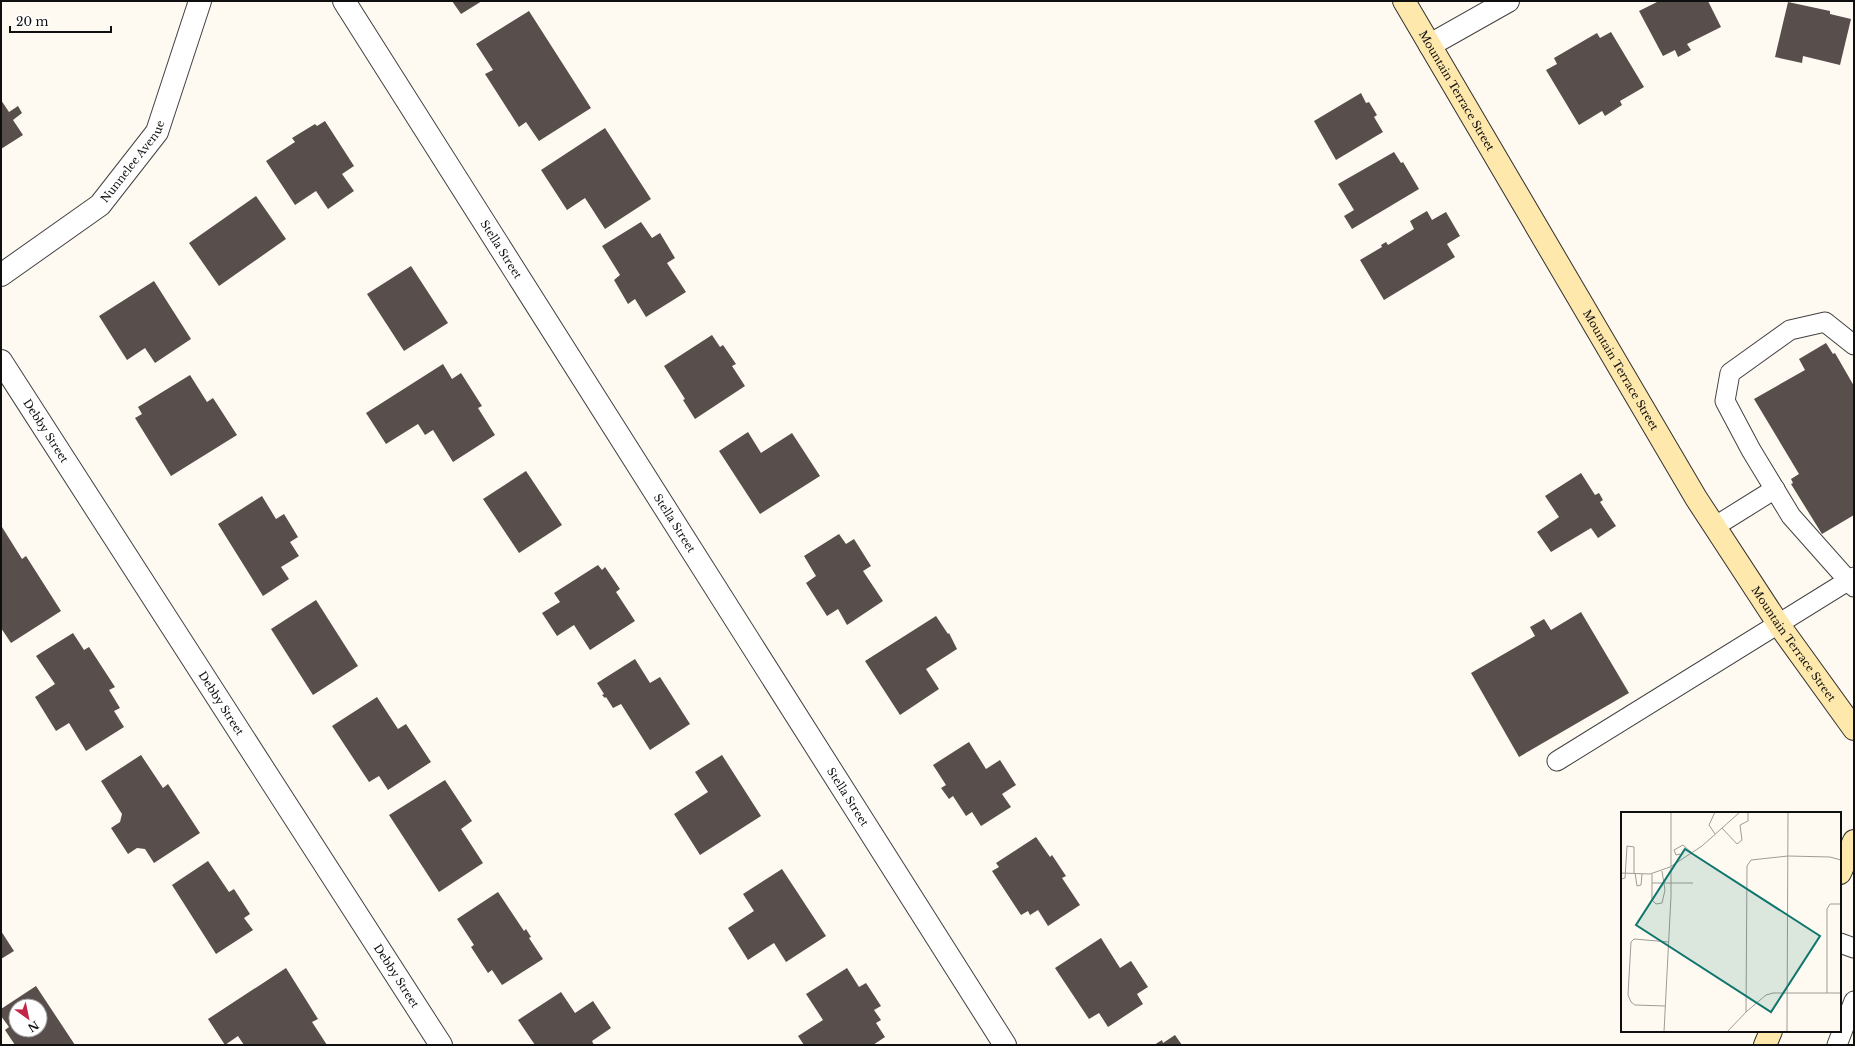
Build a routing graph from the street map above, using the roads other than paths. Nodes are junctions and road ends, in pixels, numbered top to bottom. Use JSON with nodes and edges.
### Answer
{"nodes":[{"id":1,"x":200,"y":1,"type":"edge"},
{"id":2,"x":344,"y":1,"type":"edge"},
{"id":3,"x":1404,"y":1,"type":"edge"},
{"id":4,"x":1508,"y":1,"type":"edge"},
{"id":5,"x":1430,"y":45,"type":"junction"},
{"id":6,"x":1,"y":275,"type":"edge"},
{"id":7,"x":1854,"y":344,"type":"edge"},
{"id":8,"x":1,"y":361,"type":"edge"},
{"id":9,"x":1775,"y":489,"type":"junction"},
{"id":10,"x":1714,"y":527,"type":"junction"},
{"id":11,"x":1852,"y":581,"type":"edge"},
{"id":12,"x":1779,"y":625,"type":"junction"},
{"id":13,"x":1854,"y":729,"type":"edge"},
{"id":14,"x":1557,"y":761,"type":"dead end"},
{"id":15,"x":1854,"y":841,"type":"edge"},
{"id":16,"x":1841,"y":871,"type":"edge"},
{"id":17,"x":1841,"y":943,"type":"edge"},
{"id":18,"x":1854,"y":948,"type":"edge"},
{"id":19,"x":1854,"y":1001,"type":"edge"},
{"id":20,"x":441,"y":1045,"type":"edge"},
{"id":21,"x":1005,"y":1045,"type":"edge"},
{"id":22,"x":1836,"y":1045,"type":"edge"}],
"edges":[{"from":1,"to":6,"type":"street","name":"Nunnelee Avenue"},
{"from":2,"to":21,"type":"street","name":"Stella Street"},
{"from":3,"to":5,"type":"street","name":"Mountain Terrace Street"},
{"from":4,"to":5,"type":"street"},
{"from":5,"to":10,"type":"street","name":"Mountain Terrace Street"},
{"from":7,"to":9,"type":"lane"},
{"from":8,"to":20,"type":"street","name":"Debby Street"},
{"from":9,"to":10,"type":"lane"},
{"from":9,"to":11,"type":"lane"},
{"from":10,"to":12,"type":"street","name":"Mountain Terrace Street"},
{"from":11,"to":12,"type":"lane"},
{"from":12,"to":13,"type":"street","name":"Mountain Terrace Street"},
{"from":12,"to":14,"type":"lane"},
{"from":15,"to":16,"type":"street"},
{"from":17,"to":18,"type":"lane"},
{"from":19,"to":22,"type":"lane"}]}
